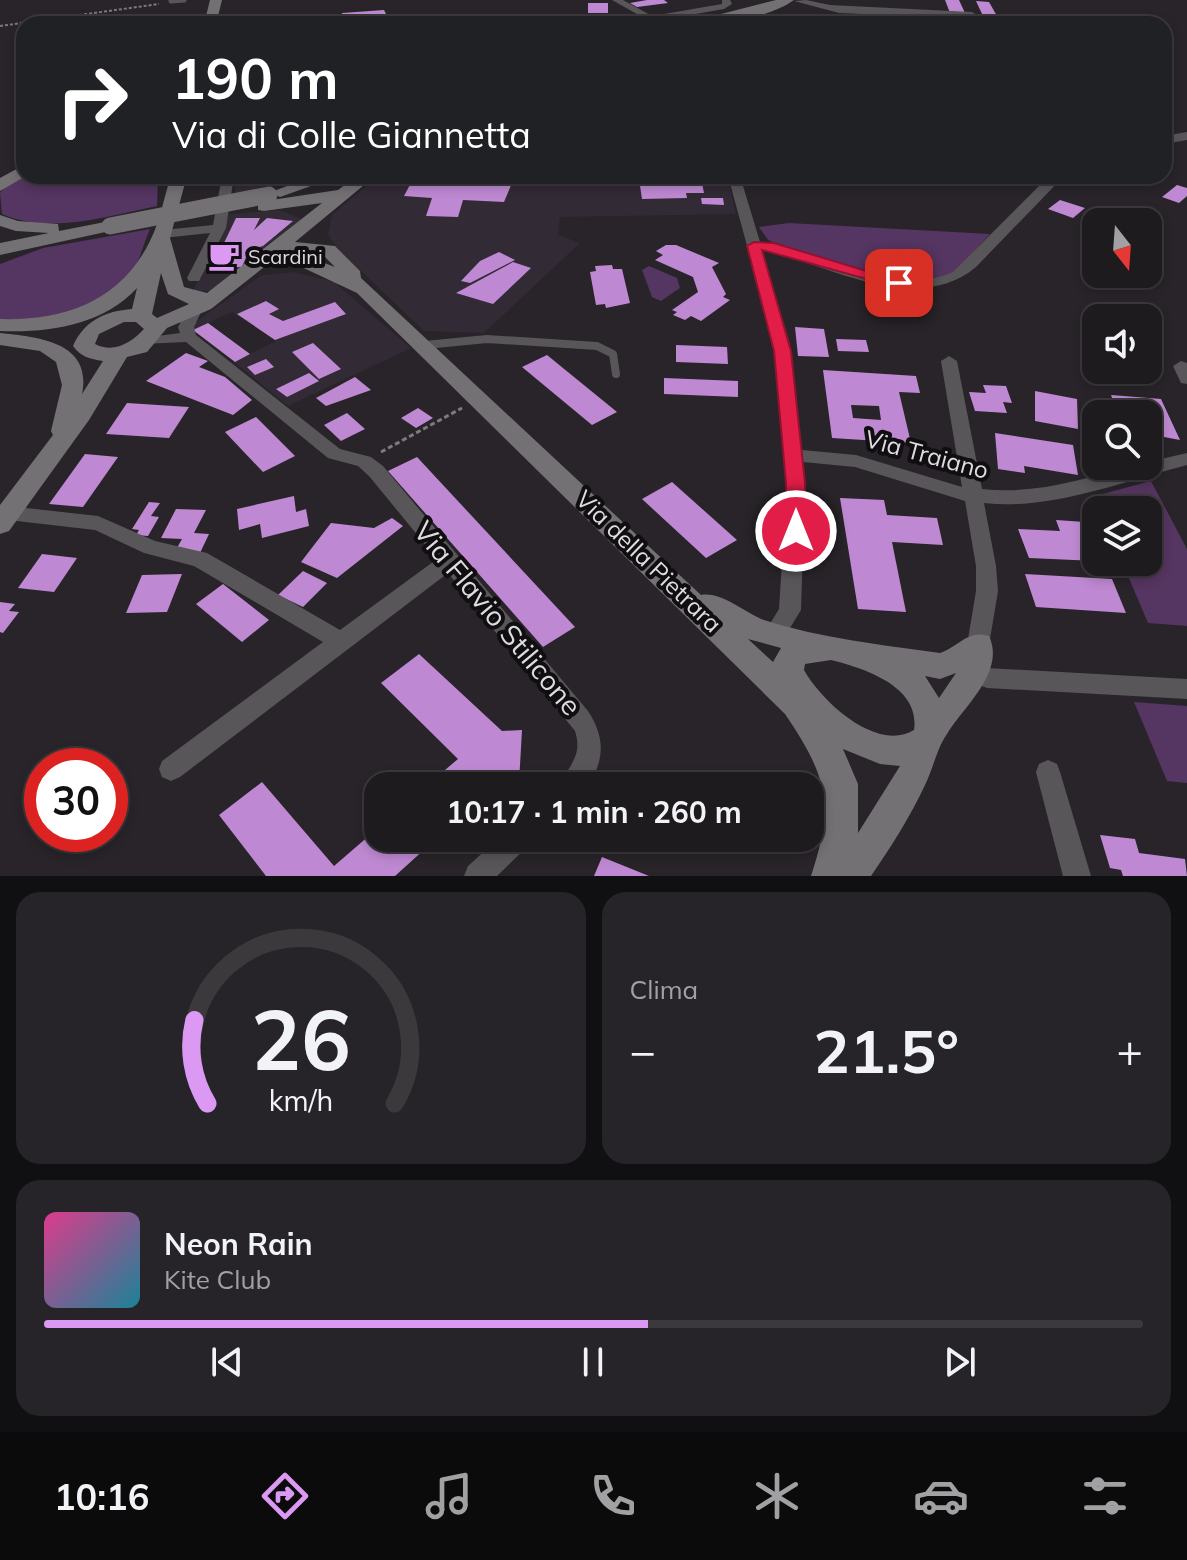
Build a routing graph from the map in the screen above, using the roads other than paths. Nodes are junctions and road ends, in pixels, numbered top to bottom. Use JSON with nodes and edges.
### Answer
{"nodes":[{"id":1,"x":184,"y":0,"type":"edge"},
{"id":2,"x":616,"y":0,"type":"edge"},
{"id":3,"x":726,"y":0,"type":"edge"},
{"id":4,"x":795,"y":0,"type":"edge"},
{"id":5,"x":171,"y":1,"type":"edge"},
{"id":6,"x":829,"y":8,"type":"junction"},
{"id":7,"x":640,"y":16,"type":"edge"},
{"id":8,"x":670,"y":16,"type":"edge"},
{"id":9,"x":734,"y":16,"type":"edge"},
{"id":10,"x":767,"y":16,"type":"edge"},
{"id":11,"x":867,"y":16,"type":"edge"},
{"id":12,"x":932,"y":16,"type":"edge"},
{"id":13,"x":173,"y":184,"type":"edge"},
{"id":14,"x":227,"y":184,"type":"edge"},
{"id":15,"x":313,"y":184,"type":"edge"},
{"id":16,"x":357,"y":184,"type":"edge"},
{"id":17,"x":736,"y":184,"type":"edge"},
{"id":18,"x":1048,"y":184,"type":"edge"},
{"id":19,"x":344,"y":195,"type":"junction"},
{"id":20,"x":272,"y":202,"type":"junction"},
{"id":21,"x":316,"y":216,"type":"junction"},
{"id":22,"x":0,"y":220,"type":"edge"},
{"id":23,"x":101,"y":228,"type":"junction"},
{"id":24,"x":219,"y":228,"type":"junction"},
{"id":25,"x":162,"y":237,"type":"junction"},
{"id":26,"x":754,"y":246,"type":"junction"},
{"id":27,"x":279,"y":247,"type":"junction"},
{"id":28,"x":0,"y":249,"type":"edge"},
{"id":29,"x":328,"y":250,"type":"junction"},
{"id":30,"x":0,"y":260,"type":"edge"},
{"id":31,"x":303,"y":263,"type":"junction"},
{"id":32,"x":153,"y":275,"type":"junction"},
{"id":33,"x":243,"y":276,"type":"junction"},
{"id":34,"x":194,"y":278,"type":"dead end"},
{"id":35,"x":364,"y":289,"type":"junction"},
{"id":36,"x":203,"y":305,"type":"junction"},
{"id":37,"x":113,"y":319,"type":"junction"},
{"id":38,"x":0,"y":325,"type":"edge"},
{"id":39,"x":147,"y":326,"type":"junction"},
{"id":40,"x":189,"y":337,"type":"junction"},
{"id":41,"x":0,"y":339,"type":"edge"},
{"id":42,"x":425,"y":345,"type":"junction"},
{"id":43,"x":93,"y":353,"type":"junction"},
{"id":44,"x":118,"y":354,"type":"junction"},
{"id":45,"x":949,"y":361,"type":"dead end"},
{"id":46,"x":616,"y":374,"type":"dead end"},
{"id":47,"x":59,"y":443,"type":"junction"},
{"id":48,"x":792,"y":455,"type":"junction"},
{"id":49,"x":1187,"y":459,"type":"edge"},
{"id":50,"x":972,"y":496,"type":"junction"},
{"id":51,"x":4,"y":519,"type":"edge"},
{"id":52,"x":450,"y":560,"type":"junction"},
{"id":53,"x":665,"y":575,"type":"junction"},
{"id":54,"x":782,"y":622,"type":"junction"},
{"id":55,"x":340,"y":641,"type":"junction"},
{"id":56,"x":844,"y":652,"type":"junction"},
{"id":57,"x":976,"y":672,"type":"junction"},
{"id":58,"x":770,"y":678,"type":"junction"},
{"id":59,"x":1187,"y":689,"type":"edge"},
{"id":60,"x":796,"y":704,"type":"junction"},
{"id":61,"x":847,"y":734,"type":"junction"},
{"id":62,"x":929,"y":734,"type":"junction"},
{"id":63,"x":171,"y":769,"type":"dead end"},
{"id":64,"x":584,"y":772,"type":"edge"},
{"id":65,"x":1048,"y":772,"type":"dead end"},
{"id":66,"x":503,"y":852,"type":"edge"},
{"id":67,"x":478,"y":876,"type":"edge"},
{"id":68,"x":829,"y":876,"type":"edge"},
{"id":69,"x":850,"y":876,"type":"edge"},
{"id":70,"x":1077,"y":876,"type":"edge"}],
"edges":[{"from":1,"to":5,"type":"lane"},
{"from":2,"to":7,"type":"street"},
{"from":3,"to":8,"type":"street"},
{"from":4,"to":6,"type":"street"},
{"from":4,"to":9,"type":"street"},
{"from":4,"to":10,"type":"street"},
{"from":6,"to":11,"type":"street"},
{"from":6,"to":12,"type":"street"},
{"from":13,"to":25,"type":"street"},
{"from":14,"to":24,"type":"street"},
{"from":15,"to":20,"type":"street"},
{"from":16,"to":19,"type":"street"},
{"from":17,"to":26,"type":"street"},
{"from":18,"to":26,"type":"street"},
{"from":19,"to":20,"type":"street"},
{"from":19,"to":21,"type":"street"},
{"from":20,"to":21,"type":"street"},
{"from":20,"to":23,"type":"street","bridge":true},
{"from":21,"to":27,"type":"street"},
{"from":21,"to":29,"type":"street"},
{"from":22,"to":23,"type":"street"},
{"from":23,"to":28,"type":"street"},
{"from":23,"to":30,"type":"street"},
{"from":24,"to":25,"type":"street"},
{"from":24,"to":34,"type":"street"},
{"from":25,"to":32,"type":"street"},
{"from":25,"to":36,"type":"street"},
{"from":25,"to":38,"type":"street"},
{"from":26,"to":48,"type":"street"},
{"from":27,"to":29,"type":"street"},
{"from":27,"to":31,"type":"street"},
{"from":27,"to":33,"type":"street"},
{"from":29,"to":35,"type":"street"},
{"from":31,"to":33,"type":"street"},
{"from":31,"to":35,"type":"street"},
{"from":32,"to":37,"type":"street"},
{"from":32,"to":39,"type":"street"},
{"from":33,"to":36,"type":"street"},
{"from":35,"to":42,"type":"street","name":"Via della Pietrara"},
{"from":36,"to":39,"type":"street"},
{"from":36,"to":40,"type":"street"},
{"from":37,"to":39,"type":"street"},
{"from":37,"to":43,"type":"street"},
{"from":39,"to":40,"type":"street"},
{"from":39,"to":44,"type":"street"},
{"from":40,"to":52,"type":"street","name":"Via Flavio Stilicone"},
{"from":41,"to":47,"type":"street"},
{"from":42,"to":46,"type":"lane"},
{"from":42,"to":53,"type":"street","name":"Via della Pietrara"},
{"from":43,"to":44,"type":"street"},
{"from":43,"to":47,"type":"street"},
{"from":44,"to":47,"type":"street"},
{"from":45,"to":50,"type":"street"},
{"from":47,"to":51,"type":"street"},
{"from":48,"to":50,"type":"street","name":"Via Traiano"},
{"from":48,"to":54,"type":"street"},
{"from":49,"to":50,"type":"street","name":"Via Traiano"},
{"from":50,"to":57,"type":"street"},
{"from":51,"to":55,"type":"street"},
{"from":52,"to":55,"type":"street"},
{"from":52,"to":64,"type":"street","name":"Via Flavio Stilicone"},
{"from":53,"to":54,"type":"street"},
{"from":53,"to":58,"type":"street","name":"Via della Pietrara"},
{"from":54,"to":56,"type":"street"},
{"from":54,"to":58,"type":"street"},
{"from":55,"to":63,"type":"street"},
{"from":56,"to":57,"type":"street"},
{"from":56,"to":61,"type":"street"},
{"from":56,"to":62,"type":"street"},
{"from":57,"to":59,"type":"street"},
{"from":57,"to":62,"type":"street"},
{"from":58,"to":60,"type":"street","name":"Via della Pietrara"},
{"from":60,"to":61,"type":"street"},
{"from":60,"to":68,"type":"street","name":"Via della Pietrara"},
{"from":61,"to":62,"type":"street"},
{"from":62,"to":69,"type":"street"},
{"from":65,"to":70,"type":"street"},
{"from":66,"to":67,"type":"street"}]}
